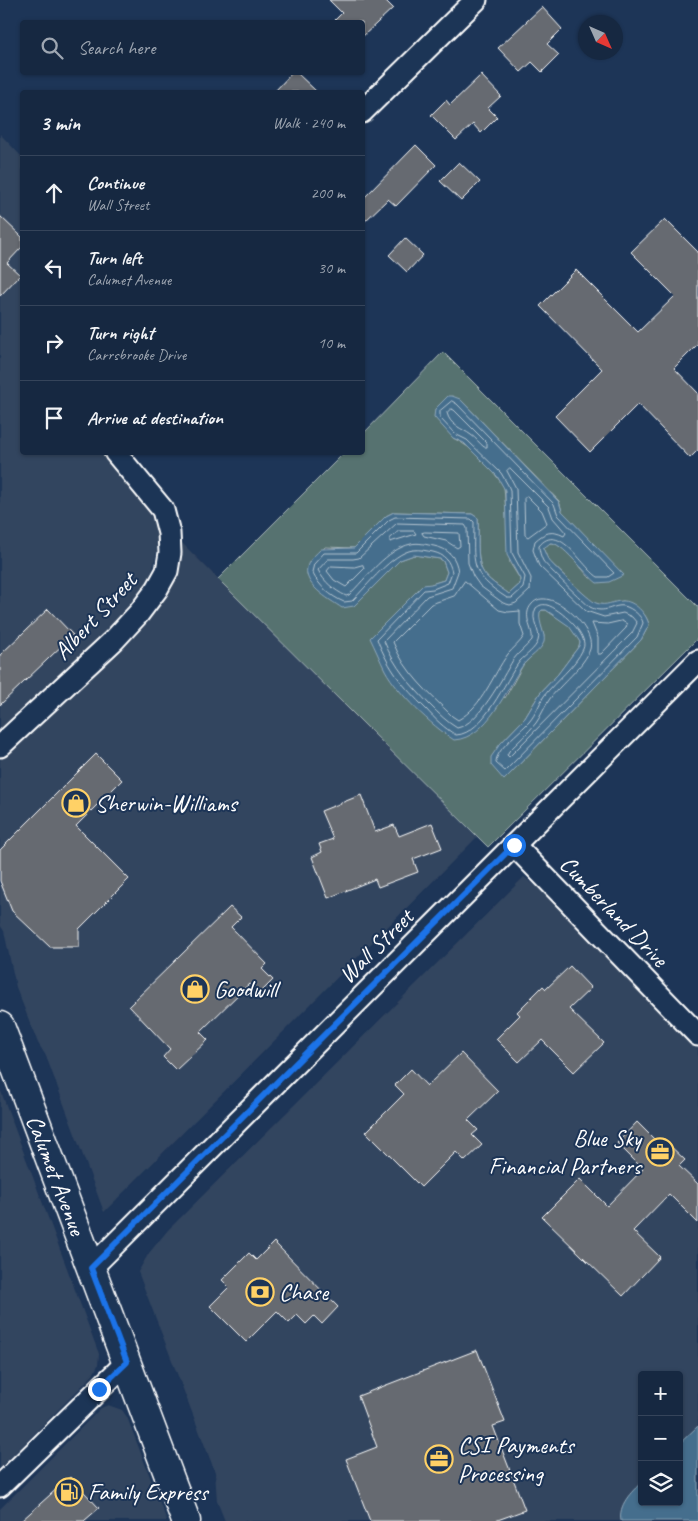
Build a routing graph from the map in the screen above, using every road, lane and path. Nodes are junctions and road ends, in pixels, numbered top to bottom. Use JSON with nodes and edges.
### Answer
{"nodes":[{"id":1,"x":476,"y":0,"type":"edge"},
{"id":2,"x":365,"y":109,"type":"edge"},
{"id":3,"x":117,"y":455,"type":"edge"},
{"id":4,"x":698,"y":661,"type":"edge"},
{"id":5,"x":0,"y":746,"type":"edge"},
{"id":6,"x":514,"y":845,"type":"junction"},
{"id":7,"x":0,"y":1026,"type":"edge"},
{"id":8,"x":698,"y":1034,"type":"edge"},
{"id":9,"x":91,"y":1268,"type":"junction"},
{"id":10,"x":127,"y":1362,"type":"junction"},
{"id":11,"x":0,"y":1486,"type":"edge"},
{"id":12,"x":186,"y":1521,"type":"edge"}],
"edges":[{"from":1,"to":2,"type":"street"},
{"from":3,"to":5,"type":"street","name":"Albert Street"},
{"from":4,"to":6,"type":"street","name":"Wall Street"},
{"from":6,"to":8,"type":"street","name":"Cumberland Drive"},
{"from":6,"to":9,"type":"street","name":"Wall Street"},
{"from":7,"to":9,"type":"main road","name":"Calumet Avenue"},
{"from":9,"to":10,"type":"main road","name":"Calumet Avenue"},
{"from":10,"to":11,"type":"street"},
{"from":10,"to":12,"type":"main road","name":"Calumet Avenue"}]}
